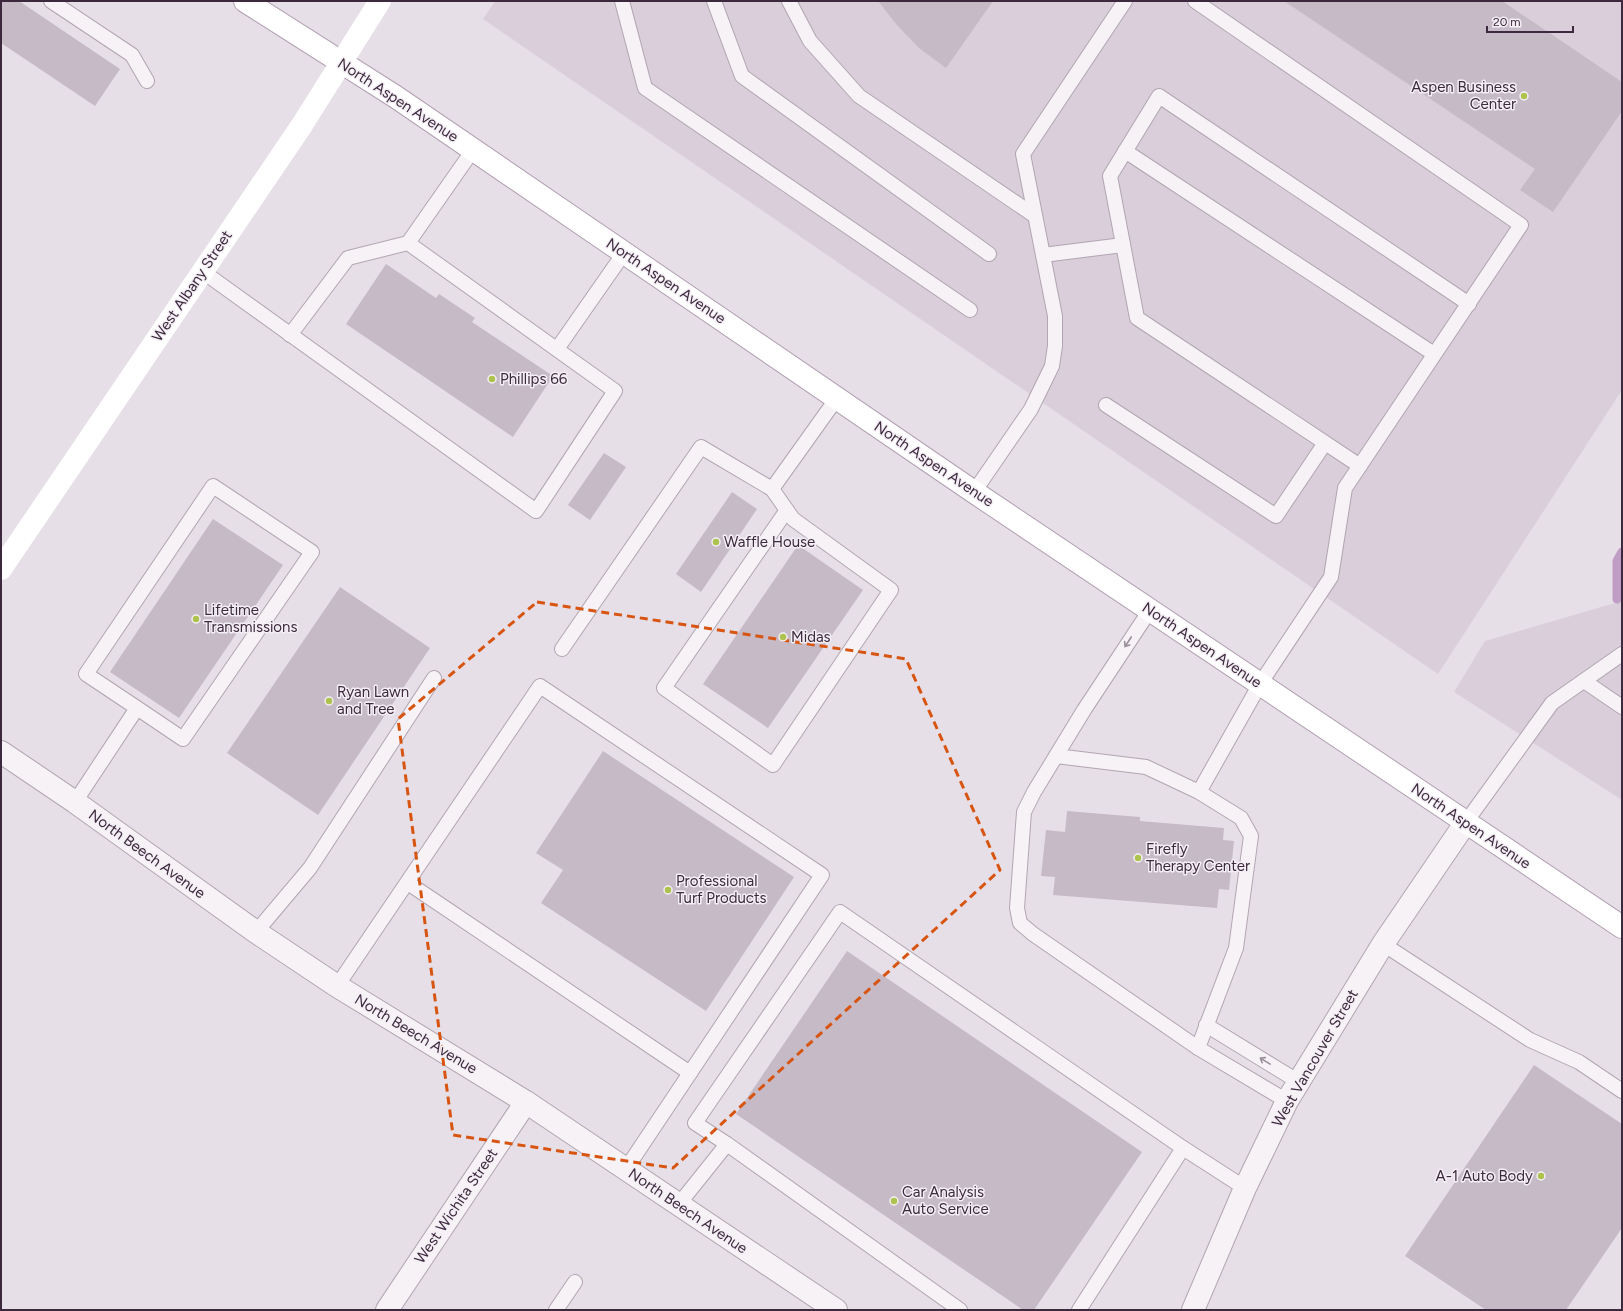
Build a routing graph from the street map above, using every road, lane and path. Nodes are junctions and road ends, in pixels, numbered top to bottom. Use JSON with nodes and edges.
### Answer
{"nodes":[{"id":1,"x":51,"y":1,"type":"edge"},
{"id":2,"x":245,"y":1,"type":"edge"},
{"id":3,"x":380,"y":1,"type":"edge"},
{"id":4,"x":622,"y":1,"type":"edge"},
{"id":5,"x":714,"y":1,"type":"edge"},
{"id":6,"x":789,"y":1,"type":"edge"},
{"id":7,"x":1125,"y":1,"type":"edge"},
{"id":8,"x":1195,"y":1,"type":"edge"},
{"id":9,"x":341,"y":63,"type":"junction"},
{"id":10,"x":146,"y":81,"type":"dead end"},
{"id":11,"x":473,"y":150,"type":"junction"},
{"id":12,"x":1125,"y":151,"type":"junction"},
{"id":13,"x":1035,"y":216,"type":"junction"},
{"id":14,"x":408,"y":243,"type":"junction"},
{"id":15,"x":1123,"y":245,"type":"junction"},
{"id":16,"x":624,"y":253,"type":"junction"},
{"id":17,"x":989,"y":254,"type":"dead end"},
{"id":18,"x":1043,"y":256,"type":"junction"},
{"id":19,"x":202,"y":271,"type":"junction"},
{"id":20,"x":1469,"y":304,"type":"junction"},
{"id":21,"x":970,"y":310,"type":"dead end"},
{"id":22,"x":290,"y":335,"type":"junction"},
{"id":23,"x":557,"y":349,"type":"junction"},
{"id":24,"x":1434,"y":354,"type":"junction"},
{"id":25,"x":837,"y":398,"type":"junction"},
{"id":26,"x":1106,"y":406,"type":"dead end"},
{"id":27,"x":1325,"y":443,"type":"junction"},
{"id":28,"x":1360,"y":466,"type":"junction"},
{"id":29,"x":772,"y":489,"type":"junction"},
{"id":30,"x":974,"y":492,"type":"junction"},
{"id":31,"x":786,"y":510,"type":"junction"},
{"id":32,"x":1,"y":569,"type":"edge"},
{"id":33,"x":1150,"y":610,"type":"junction"},
{"id":34,"x":562,"y":649,"type":"dead end"},
{"id":35,"x":1622,"y":654,"type":"edge"},
{"id":36,"x":434,"y":678,"type":"dead end"},
{"id":37,"x":1584,"y":681,"type":"junction"},
{"id":38,"x":1260,"y":684,"type":"junction"},
{"id":39,"x":1622,"y":707,"type":"edge"},
{"id":40,"x":137,"y":708,"type":"junction"},
{"id":41,"x":1,"y":752,"type":"edge"},
{"id":42,"x":1056,"y":756,"type":"junction"},
{"id":43,"x":1199,"y":792,"type":"junction"},
{"id":44,"x":76,"y":802,"type":"junction"},
{"id":45,"x":1466,"y":822,"type":"junction"},
{"id":46,"x":408,"y":883,"type":"junction"},
{"id":47,"x":1622,"y":928,"type":"edge"},
{"id":48,"x":256,"y":932,"type":"junction"},
{"id":49,"x":1383,"y":944,"type":"junction"},
{"id":50,"x":337,"y":986,"type":"junction"},
{"id":51,"x":1206,"y":1025,"type":"junction"},
{"id":52,"x":1198,"y":1048,"type":"junction"},
{"id":53,"x":690,"y":1073,"type":"junction"},
{"id":54,"x":1298,"y":1082,"type":"junction"},
{"id":55,"x":1622,"y":1091,"type":"edge"},
{"id":56,"x":1287,"y":1101,"type":"junction"},
{"id":57,"x":526,"y":1102,"type":"junction"},
{"id":58,"x":726,"y":1144,"type":"junction"},
{"id":59,"x":1183,"y":1148,"type":"junction"},
{"id":60,"x":626,"y":1169,"type":"junction"},
{"id":61,"x":1245,"y":1188,"type":"junction"},
{"id":62,"x":679,"y":1204,"type":"junction"},
{"id":63,"x":575,"y":1282,"type":"dead end"},
{"id":64,"x":387,"y":1310,"type":"edge"},
{"id":65,"x":556,"y":1310,"type":"edge"},
{"id":66,"x":836,"y":1310,"type":"edge"},
{"id":67,"x":960,"y":1310,"type":"edge"},
{"id":68,"x":1079,"y":1310,"type":"edge"},
{"id":69,"x":1193,"y":1310,"type":"edge"}],
"edges":[{"from":1,"to":10,"type":"lane"},
{"from":2,"to":9,"type":"main road","name":"North Aspen Avenue"},
{"from":3,"to":9,"type":"main road","name":"West Albany Street"},
{"from":4,"to":21,"type":"lane"},
{"from":5,"to":17,"type":"lane"},
{"from":6,"to":13,"type":"lane"},
{"from":7,"to":13,"type":"lane"},
{"from":8,"to":20,"type":"lane"},
{"from":9,"to":11,"type":"main road","name":"North Aspen Avenue"},
{"from":9,"to":19,"type":"main road","name":"West Albany Street"},
{"from":11,"to":14,"type":"lane"},
{"from":11,"to":16,"type":"main road","name":"North Aspen Avenue"},
{"from":12,"to":15,"type":"lane"},
{"from":12,"to":20,"type":"lane"},
{"from":12,"to":24,"type":"lane"},
{"from":13,"to":18,"type":"lane"},
{"from":14,"to":22,"type":"lane"},
{"from":14,"to":23,"type":"lane"},
{"from":15,"to":18,"type":"lane"},
{"from":15,"to":27,"type":"lane"},
{"from":16,"to":23,"type":"lane"},
{"from":16,"to":25,"type":"main road","name":"North Aspen Avenue"},
{"from":18,"to":30,"type":"lane"},
{"from":19,"to":22,"type":"lane"},
{"from":19,"to":32,"type":"main road","name":"West Albany Street"},
{"from":20,"to":24,"type":"lane"},
{"from":22,"to":23,"type":"lane"},
{"from":24,"to":28,"type":"lane"},
{"from":25,"to":29,"type":"lane"},
{"from":25,"to":30,"type":"main road","name":"North Aspen Avenue"},
{"from":26,"to":27,"type":"lane"},
{"from":27,"to":28,"type":"lane"},
{"from":28,"to":38,"type":"lane"},
{"from":29,"to":31,"type":"lane"},
{"from":29,"to":34,"type":"lane"},
{"from":30,"to":33,"type":"main road","name":"North Aspen Avenue"},
{"from":31,"to":31,"type":"lane"},
{"from":33,"to":38,"type":"main road","name":"North Aspen Avenue"},
{"from":33,"to":42,"type":"lane","one_way":true},
{"from":35,"to":37,"type":"lane"},
{"from":36,"to":48,"type":"lane"},
{"from":37,"to":39,"type":"lane"},
{"from":37,"to":45,"type":"lane"},
{"from":38,"to":43,"type":"lane"},
{"from":38,"to":45,"type":"main road","name":"North Aspen Avenue"},
{"from":40,"to":40,"type":"lane"},
{"from":40,"to":44,"type":"lane"},
{"from":41,"to":44,"type":"street","name":"North Beech Avenue"},
{"from":42,"to":43,"type":"lane"},
{"from":42,"to":52,"type":"lane"},
{"from":43,"to":51,"type":"lane"},
{"from":44,"to":48,"type":"street","name":"North Beech Avenue"},
{"from":45,"to":47,"type":"main road","name":"North Aspen Avenue"},
{"from":45,"to":49,"type":"street","name":"West Vancouver Street"},
{"from":46,"to":50,"type":"lane"},
{"from":46,"to":53,"type":"lane"},
{"from":46,"to":53,"type":"lane"},
{"from":48,"to":50,"type":"street","name":"North Beech Avenue"},
{"from":49,"to":54,"type":"street","name":"West Vancouver Street"},
{"from":49,"to":55,"type":"lane"},
{"from":50,"to":57,"type":"street","name":"North Beech Avenue"},
{"from":51,"to":52,"type":"lane"},
{"from":54,"to":51,"type":"lane","one_way":true},
{"from":52,"to":56,"type":"lane"},
{"from":53,"to":60,"type":"lane"},
{"from":54,"to":56,"type":"street","name":"West Vancouver Street"},
{"from":56,"to":61,"type":"street","name":"West Vancouver Street"},
{"from":57,"to":60,"type":"street","name":"North Beech Avenue"},
{"from":57,"to":64,"type":"street","name":"West Wichita Street"},
{"from":58,"to":59,"type":"lane"},
{"from":58,"to":62,"type":"lane"},
{"from":58,"to":67,"type":"lane"},
{"from":59,"to":61,"type":"lane"},
{"from":59,"to":68,"type":"lane"},
{"from":60,"to":62,"type":"street","name":"North Beech Avenue"},
{"from":61,"to":69,"type":"street","name":"West Vancouver Street"},
{"from":62,"to":66,"type":"street","name":"North Beech Avenue"},
{"from":63,"to":65,"type":"lane"}]}
